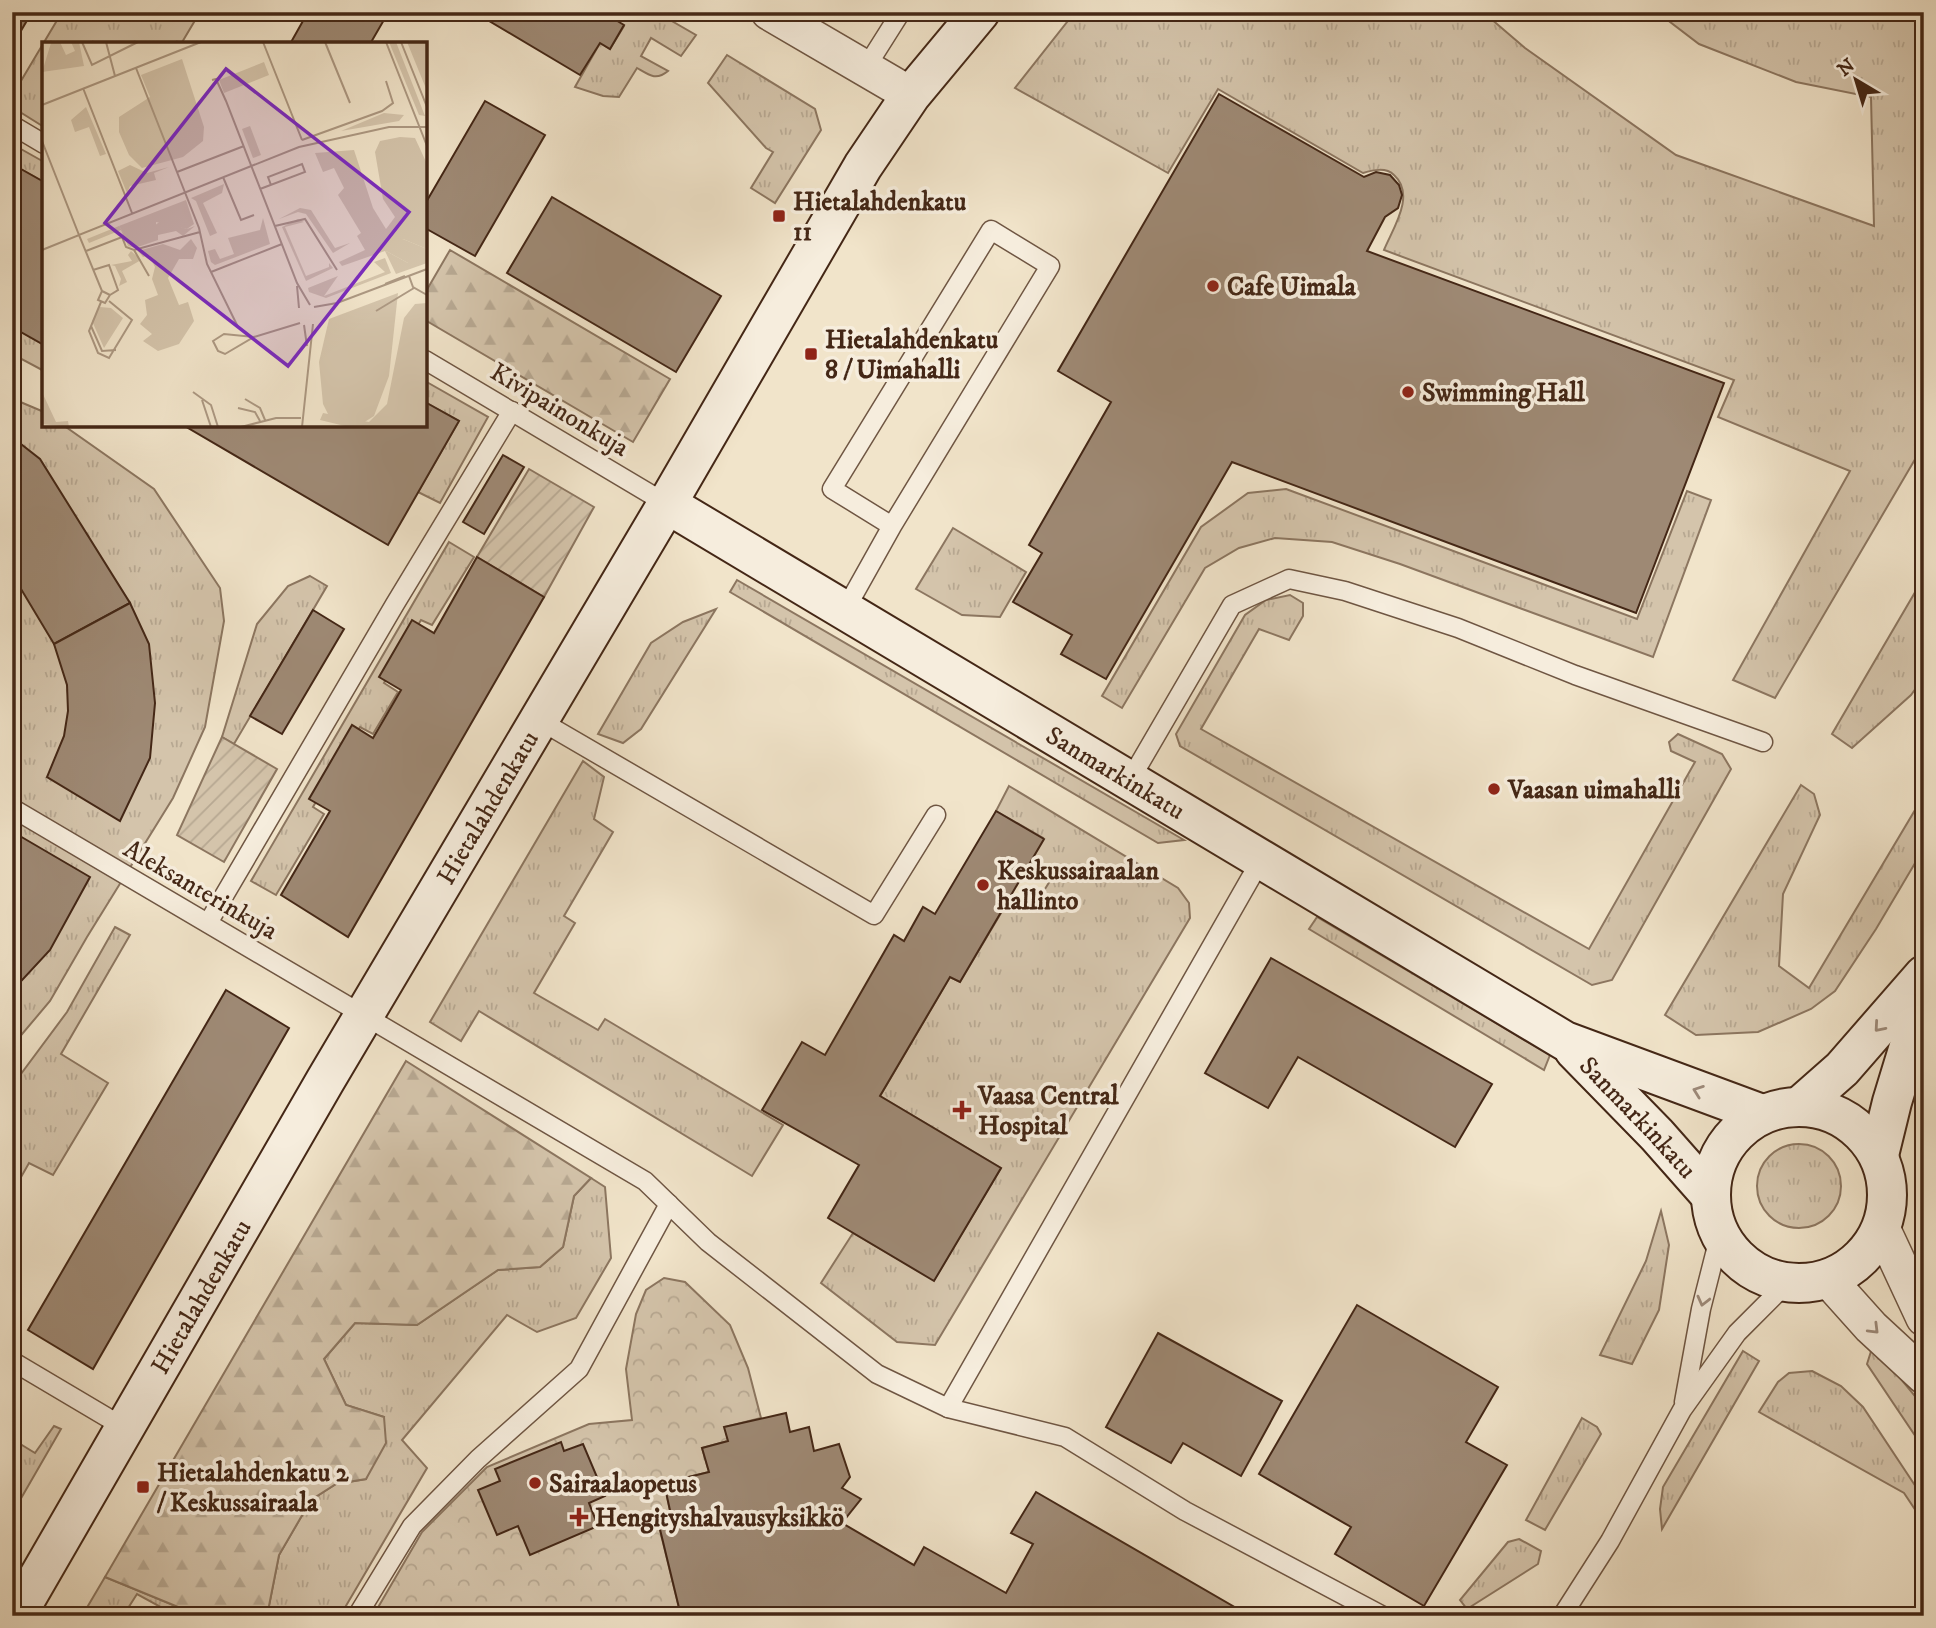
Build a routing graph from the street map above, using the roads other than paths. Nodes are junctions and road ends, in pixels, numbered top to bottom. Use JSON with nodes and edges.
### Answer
{"nodes":[{"id":1,"x":769,"y":12,"type":"edge"},
{"id":2,"x":901,"y":12,"type":"edge"},
{"id":3,"x":980,"y":12,"type":"edge"},
{"id":4,"x":865,"y":69,"type":"junction"},
{"id":5,"x":911,"y":95,"type":"junction"},
{"id":6,"x":12,"y":125,"type":"edge"},
{"id":7,"x":42,"y":143,"type":"edge"},
{"id":8,"x":427,"y":361,"type":"edge"},
{"id":9,"x":512,"y":411,"type":"junction"},
{"id":10,"x":667,"y":504,"type":"junction"},
{"id":11,"x":892,"y":526,"type":"junction"},
{"id":12,"x":845,"y":610,"type":"junction"},
{"id":13,"x":539,"y":720,"type":"junction"},
{"id":14,"x":1763,"y":742,"type":"dead end"},
{"id":15,"x":1130,"y":780,"type":"junction"},
{"id":16,"x":12,"y":808,"type":"edge"},
{"id":17,"x":936,"y":815,"type":"dead end"},
{"id":18,"x":1262,"y":859,"type":"junction"},
{"id":19,"x":208,"y":923,"type":"junction"},
{"id":20,"x":1924,"y":975,"type":"edge"},
{"id":21,"x":1924,"y":997,"type":"edge"},
{"id":22,"x":364,"y":1014,"type":"junction"},
{"id":23,"x":1565,"y":1041,"type":"junction"},
{"id":24,"x":1800,"y":1106,"type":"junction"},
{"id":25,"x":1762,"y":1114,"type":"junction"},
{"id":26,"x":1879,"y":1156,"type":"junction"},
{"id":27,"x":1710,"y":1195,"type":"junction"},
{"id":28,"x":669,"y":1204,"type":"junction"},
{"id":29,"x":1882,"y":1228,"type":"junction"},
{"id":30,"x":1720,"y":1234,"type":"junction"},
{"id":31,"x":1828,"y":1279,"type":"junction"},
{"id":32,"x":1787,"y":1283,"type":"junction"},
{"id":33,"x":1924,"y":1318,"type":"edge"},
{"id":34,"x":12,"y":1361,"type":"edge"},
{"id":35,"x":1924,"y":1376,"type":"edge"},
{"id":36,"x":948,"y":1408,"type":"junction"},
{"id":37,"x":1682,"y":1410,"type":"junction"},
{"id":38,"x":125,"y":1428,"type":"junction"},
{"id":39,"x":1561,"y":1615,"type":"edge"},
{"id":40,"x":16,"y":1616,"type":"edge"},
{"id":41,"x":357,"y":1616,"type":"edge"},
{"id":42,"x":1383,"y":1616,"type":"edge"}],
"edges":[{"from":1,"to":4,"type":"street"},
{"from":2,"to":4,"type":"lane"},
{"from":3,"to":5,"type":"street","name":"Hietalahdenkatu"},
{"from":4,"to":5,"type":"street"},
{"from":5,"to":10,"type":"street","name":"Hietalahdenkatu"},
{"from":6,"to":7,"type":"lane"},
{"from":8,"to":9,"type":"lane","name":"Kivipainonkuja"},
{"from":9,"to":10,"type":"lane","name":"Kivipainonkuja"},
{"from":9,"to":19,"type":"lane"},
{"from":10,"to":12,"type":"street","name":"Sanmarkinkatu"},
{"from":10,"to":13,"type":"street","name":"Hietalahdenkatu"},
{"from":11,"to":11,"type":"lane"},
{"from":11,"to":12,"type":"lane"},
{"from":12,"to":15,"type":"street","name":"Sanmarkinkatu"},
{"from":13,"to":17,"type":"lane"},
{"from":13,"to":22,"type":"street","name":"Hietalahdenkatu"},
{"from":14,"to":15,"type":"lane"},
{"from":15,"to":18,"type":"street","name":"Sanmarkinkatu"},
{"from":16,"to":19,"type":"lane","name":"Aleksanterinkuja"},
{"from":18,"to":23,"type":"street","name":"Sanmarkinkatu"},
{"from":18,"to":36,"type":"lane"},
{"from":19,"to":22,"type":"lane","name":"Aleksanterinkuja"},
{"from":20,"to":24,"type":"street","one_way":true},
{"from":21,"to":26,"type":"street"},
{"from":22,"to":28,"type":"lane","name":"Aleksanterinkuja"},
{"from":22,"to":38,"type":"street","name":"Hietalahdenkatu"},
{"from":25,"to":23,"type":"street","name":"Sanmarkinkatu","one_way":true},
{"from":23,"to":27,"type":"street","name":"Sanmarkinkatu"},
{"from":24,"to":25,"type":"street"},
{"from":24,"to":26,"type":"street"},
{"from":25,"to":27,"type":"street"},
{"from":26,"to":29,"type":"street"},
{"from":27,"to":30,"type":"street"},
{"from":28,"to":36,"type":"lane","name":"Aleksanterinkuja"},
{"from":28,"to":41,"type":"lane"},
{"from":29,"to":31,"type":"street"},
{"from":29,"to":33,"type":"street"},
{"from":30,"to":32,"type":"street"},
{"from":30,"to":37,"type":"lane","one_way":true},
{"from":31,"to":32,"type":"street"},
{"from":31,"to":35,"type":"street","one_way":true},
{"from":32,"to":37,"type":"lane"},
{"from":34,"to":38,"type":"lane"},
{"from":36,"to":42,"type":"lane","name":"Aleksanterinkuja"},
{"from":37,"to":39,"type":"lane"},
{"from":38,"to":40,"type":"street","name":"Hietalahdenkatu"}]}
